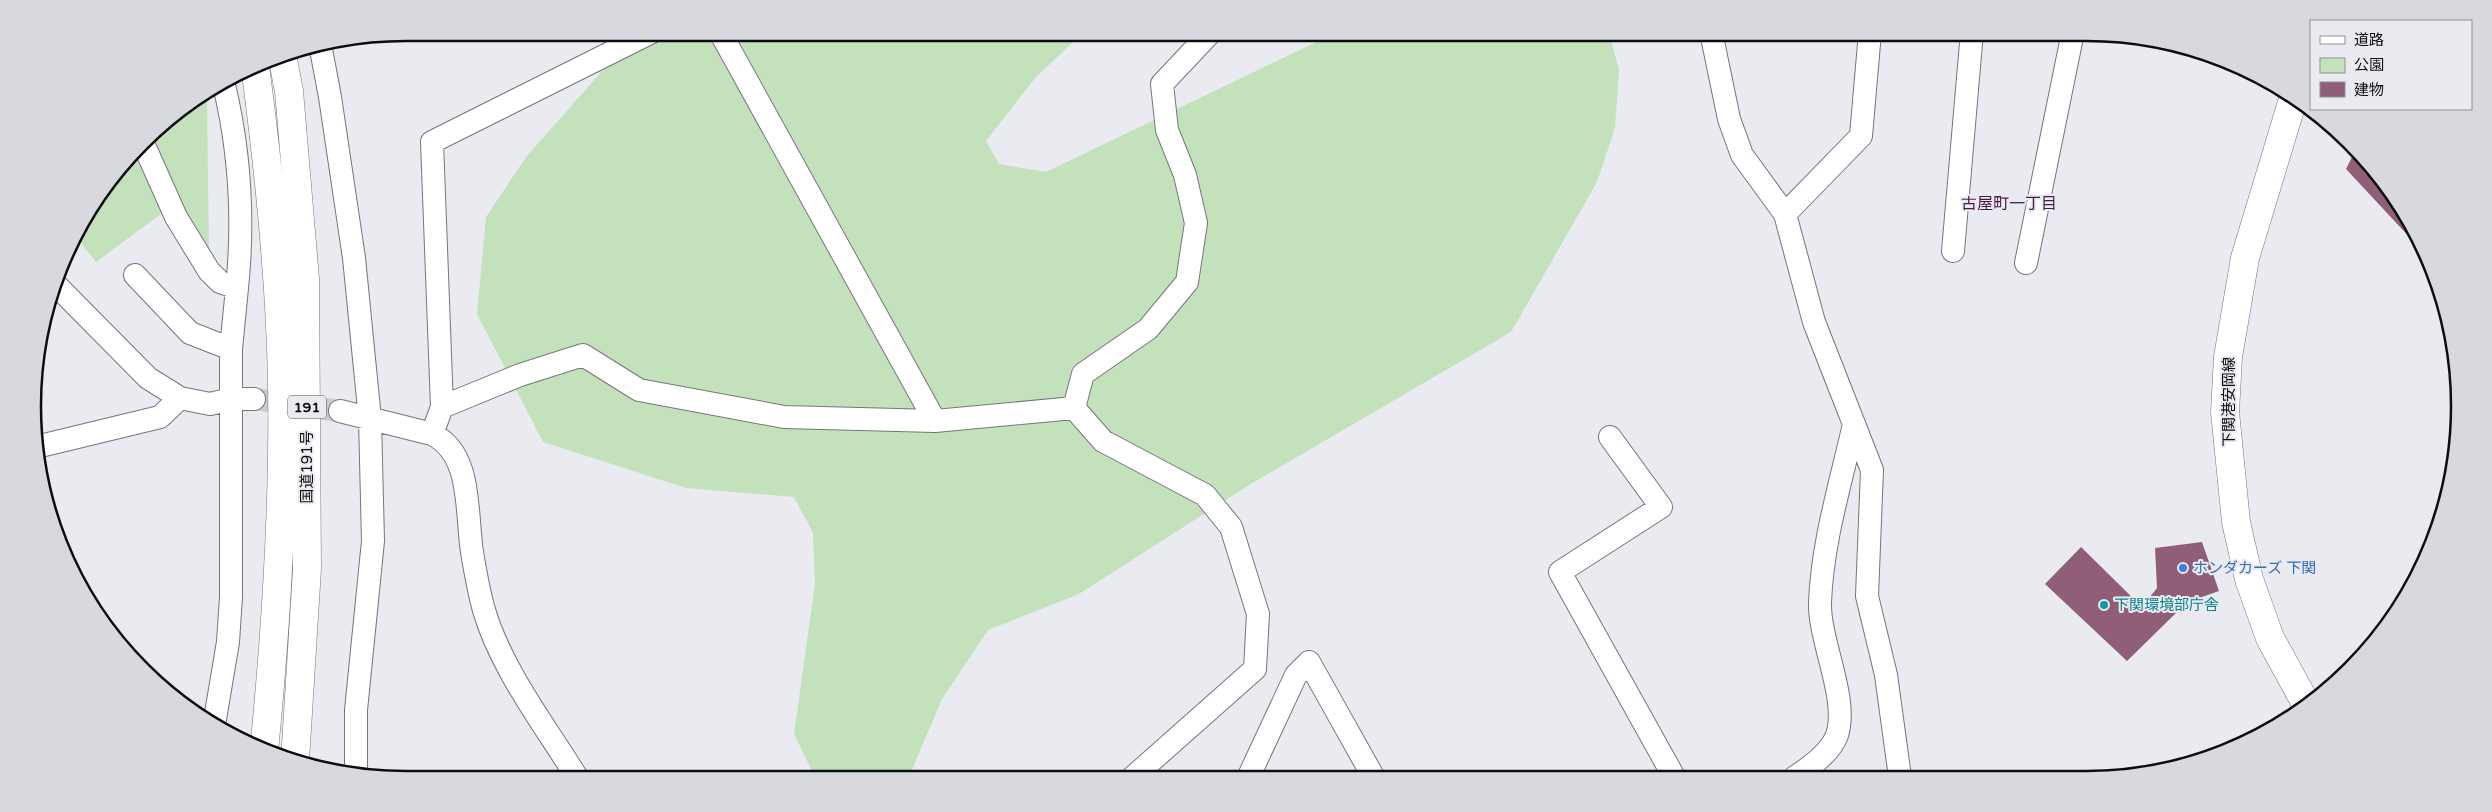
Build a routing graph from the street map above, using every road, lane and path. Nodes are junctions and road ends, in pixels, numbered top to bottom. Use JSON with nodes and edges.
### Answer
{"nodes":[{"id":1,"x":634,"y":41,"type":"edge"},
{"id":2,"x":725,"y":41,"type":"edge"},
{"id":3,"x":1203,"y":41,"type":"edge"},
{"id":4,"x":1713,"y":41,"type":"edge"},
{"id":5,"x":1869,"y":41,"type":"edge"},
{"id":6,"x":1971,"y":41,"type":"edge"},
{"id":7,"x":2071,"y":41,"type":"edge"},
{"id":8,"x":321,"y":52,"type":"edge"},
{"id":9,"x":284,"y":63,"type":"edge"},
{"id":10,"x":256,"y":74,"type":"edge"},
{"id":11,"x":225,"y":90,"type":"edge"},
{"id":12,"x":2291,"y":105,"type":"edge"},
{"id":13,"x":146,"y":150,"type":"edge"},
{"id":14,"x":1785,"y":214,"type":"junction"},
{"id":15,"x":1953,"y":251,"type":"dead end"},
{"id":16,"x":2026,"y":262,"type":"dead end"},
{"id":17,"x":135,"y":275,"type":"dead end"},
{"id":18,"x":237,"y":288,"type":"junction"},
{"id":19,"x":61,"y":290,"type":"edge"},
{"id":20,"x":231,"y":349,"type":"junction"},
{"id":21,"x":180,"y":398,"type":"junction"},
{"id":22,"x":231,"y":399,"type":"junction"},
{"id":23,"x":254,"y":399,"type":"tunnel mouth"},
{"id":24,"x":442,"y":407,"type":"junction"},
{"id":25,"x":1074,"y":408,"type":"junction"},
{"id":26,"x":340,"y":411,"type":"tunnel mouth"},
{"id":27,"x":370,"y":419,"type":"junction"},
{"id":28,"x":935,"y":421,"type":"junction"},
{"id":29,"x":1854,"y":424,"type":"junction"},
{"id":30,"x":432,"y":434,"type":"junction"},
{"id":31,"x":1610,"y":437,"type":"dead end"},
{"id":32,"x":43,"y":445,"type":"edge"},
{"id":33,"x":306,"y":569,"type":"junction"},
{"id":34,"x":2303,"y":699,"type":"edge"},
{"id":35,"x":215,"y":717,"type":"edge"},
{"id":36,"x":265,"y":742,"type":"edge"},
{"id":37,"x":296,"y":753,"type":"edge"},
{"id":38,"x":308,"y":757,"type":"edge"},
{"id":39,"x":356,"y":768,"type":"edge"},
{"id":40,"x":573,"y":771,"type":"edge"},
{"id":41,"x":1140,"y":771,"type":"edge"},
{"id":42,"x":1251,"y":771,"type":"edge"},
{"id":43,"x":1370,"y":771,"type":"edge"},
{"id":44,"x":1671,"y":771,"type":"edge"},
{"id":45,"x":1804,"y":771,"type":"edge"},
{"id":46,"x":1899,"y":771,"type":"edge"}],
"edges":[{"from":1,"to":24,"type":"street"},
{"from":2,"to":28,"type":"street"},
{"from":3,"to":25,"type":"street"},
{"from":4,"to":14,"type":"street"},
{"from":5,"to":14,"type":"street"},
{"from":6,"to":15,"type":"street"},
{"from":7,"to":16,"type":"street"},
{"from":8,"to":27,"type":"street"},
{"from":9,"to":33,"type":"main road","name":"国道191号","number":"191"},
{"from":10,"to":36,"type":"main road","name":"国道191号","number":"191"},
{"from":11,"to":18,"type":"street"},
{"from":12,"to":34,"type":"main road","name":"下関港安岡線"},
{"from":13,"to":18,"type":"street"},
{"from":14,"to":29,"type":"street"},
{"from":17,"to":20,"type":"street"},
{"from":18,"to":20,"type":"street"},
{"from":19,"to":21,"type":"street"},
{"from":20,"to":22,"type":"street"},
{"from":21,"to":22,"type":"street"},
{"from":21,"to":32,"type":"street"},
{"from":22,"to":23,"type":"street"},
{"from":22,"to":35,"type":"street"},
{"from":24,"to":28,"type":"street"},
{"from":24,"to":30,"type":"street"},
{"from":25,"to":28,"type":"street"},
{"from":25,"to":41,"type":"street"},
{"from":26,"to":27,"type":"street"},
{"from":27,"to":30,"type":"street"},
{"from":27,"to":39,"type":"street"},
{"from":29,"to":45,"type":"street"},
{"from":29,"to":46,"type":"street"},
{"from":30,"to":40,"type":"street"},
{"from":31,"to":44,"type":"street"},
{"from":33,"to":37,"type":"main road","name":"国道191号","number":"191"},
{"from":33,"to":38,"type":"main road"},
{"from":42,"to":43,"type":"street"}]}
